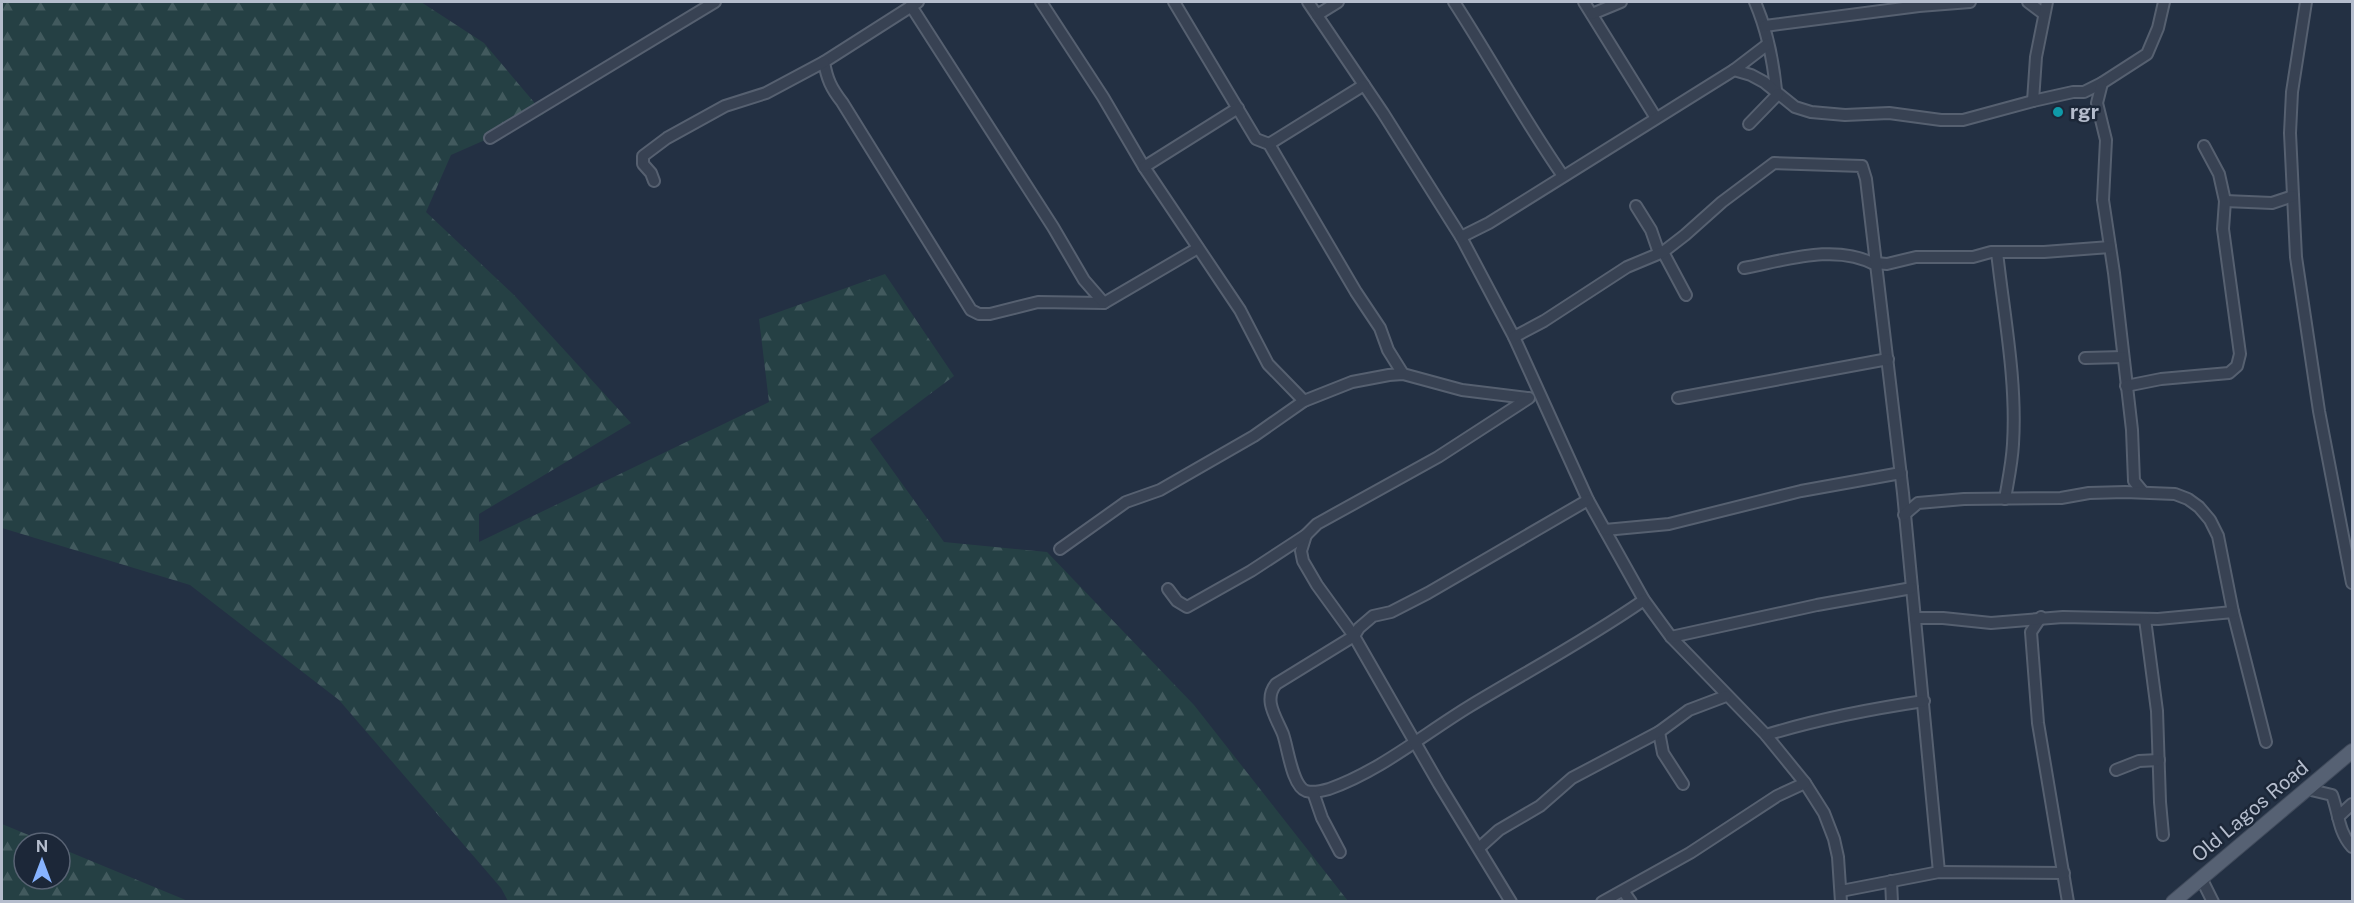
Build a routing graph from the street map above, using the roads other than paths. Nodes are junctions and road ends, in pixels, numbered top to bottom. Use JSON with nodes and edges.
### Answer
{"nodes":[{"id":1,"x":715,"y":2,"type":"edge"},
{"id":2,"x":1041,"y":2,"type":"edge"},
{"id":3,"x":1174,"y":2,"type":"edge"},
{"id":4,"x":1308,"y":2,"type":"edge"},
{"id":5,"x":1338,"y":2,"type":"edge"},
{"id":6,"x":1454,"y":2,"type":"edge"},
{"id":7,"x":1584,"y":2,"type":"edge"},
{"id":8,"x":1621,"y":2,"type":"edge"},
{"id":9,"x":1755,"y":2,"type":"edge"},
{"id":10,"x":1970,"y":2,"type":"edge"},
{"id":11,"x":2028,"y":2,"type":"edge"},
{"id":12,"x":2047,"y":2,"type":"edge"},
{"id":13,"x":2164,"y":2,"type":"edge"},
{"id":14,"x":2306,"y":2,"type":"edge"},
{"id":15,"x":914,"y":4,"type":"edge"},
{"id":16,"x":1592,"y":14,"type":"junction"},
{"id":17,"x":2044,"y":14,"type":"junction"},
{"id":18,"x":1317,"y":15,"type":"junction"},
{"id":19,"x":1765,"y":26,"type":"junction"},
{"id":20,"x":1768,"y":44,"type":"junction"},
{"id":21,"x":825,"y":62,"type":"junction"},
{"id":22,"x":1734,"y":70,"type":"junction"},
{"id":23,"x":2102,"y":83,"type":"junction"},
{"id":24,"x":1364,"y":85,"type":"junction"},
{"id":25,"x":1777,"y":92,"type":"junction"},
{"id":26,"x":2084,"y":92,"type":"junction"},
{"id":27,"x":2033,"y":101,"type":"junction"},
{"id":28,"x":2097,"y":103,"type":"junction"},
{"id":29,"x":1238,"y":108,"type":"junction"},
{"id":30,"x":1656,"y":118,"type":"junction"},
{"id":31,"x":1749,"y":124,"type":"dead end"},
{"id":32,"x":490,"y":138,"type":"dead end"},
{"id":33,"x":1269,"y":144,"type":"junction"},
{"id":34,"x":2204,"y":146,"type":"dead end"},
{"id":35,"x":1144,"y":167,"type":"junction"},
{"id":36,"x":1563,"y":176,"type":"junction"},
{"id":37,"x":654,"y":181,"type":"dead end"},
{"id":38,"x":2293,"y":196,"type":"junction"},
{"id":39,"x":2225,"y":201,"type":"junction"},
{"id":40,"x":2272,"y":203,"type":"junction"},
{"id":41,"x":1636,"y":206,"type":"dead end"},
{"id":42,"x":2293,"y":214,"type":"junction"},
{"id":43,"x":1461,"y":237,"type":"junction"},
{"id":44,"x":2110,"y":247,"type":"junction"},
{"id":45,"x":1198,"y":248,"type":"junction"},
{"id":46,"x":1661,"y":252,"type":"junction"},
{"id":47,"x":1997,"y":252,"type":"junction"},
{"id":48,"x":1879,"y":267,"type":"junction"},
{"id":49,"x":1744,"y":268,"type":"dead end"},
{"id":50,"x":1686,"y":294,"type":"dead end"},
{"id":51,"x":1104,"y":303,"type":"junction"},
{"id":52,"x":1514,"y":337,"type":"junction"},
{"id":53,"x":2123,"y":357,"type":"junction"},
{"id":54,"x":2085,"y":358,"type":"dead end"},
{"id":55,"x":1888,"y":359,"type":"junction"},
{"id":56,"x":1403,"y":374,"type":"junction"},
{"id":57,"x":2126,"y":386,"type":"junction"},
{"id":58,"x":1540,"y":393,"type":"junction"},
{"id":59,"x":1527,"y":398,"type":"junction"},
{"id":60,"x":1678,"y":398,"type":"dead end"},
{"id":61,"x":1304,"y":401,"type":"junction"},
{"id":62,"x":1900,"y":473,"type":"junction"},
{"id":63,"x":2134,"y":482,"type":"junction"},
{"id":64,"x":2125,"y":492,"type":"junction"},
{"id":65,"x":2144,"y":492,"type":"junction"},
{"id":66,"x":1903,"y":493,"type":"junction"},
{"id":67,"x":2005,"y":499,"type":"junction"},
{"id":68,"x":1588,"y":500,"type":"junction"},
{"id":69,"x":1918,"y":503,"type":"junction"},
{"id":70,"x":1904,"y":515,"type":"junction"},
{"id":71,"x":1605,"y":530,"type":"junction"},
{"id":72,"x":1306,"y":535,"type":"junction"},
{"id":73,"x":1060,"y":549,"type":"dead end"},
{"id":74,"x":2352,"y":584,"type":"edge"},
{"id":75,"x":1912,"y":588,"type":"junction"},
{"id":76,"x":1168,"y":589,"type":"dead end"},
{"id":77,"x":1644,"y":600,"type":"junction"},
{"id":78,"x":2233,"y":612,"type":"junction"},
{"id":79,"x":2041,"y":617,"type":"junction"},
{"id":80,"x":1915,"y":618,"type":"junction"},
{"id":81,"x":2145,"y":619,"type":"junction"},
{"id":82,"x":2018,"y":622,"type":"junction"},
{"id":83,"x":2031,"y":632,"type":"junction"},
{"id":84,"x":1354,"y":636,"type":"junction"},
{"id":85,"x":1671,"y":637,"type":"junction"},
{"id":86,"x":1726,"y":696,"type":"junction"},
{"id":87,"x":1924,"y":701,"type":"junction"},
{"id":88,"x":1659,"y":732,"type":"junction"},
{"id":89,"x":1766,"y":735,"type":"junction"},
{"id":90,"x":1416,"y":742,"type":"junction"},
{"id":91,"x":2266,"y":742,"type":"dead end"},
{"id":92,"x":2352,"y":751,"type":"edge"},
{"id":93,"x":2159,"y":760,"type":"junction"},
{"id":94,"x":2116,"y":770,"type":"dead end"},
{"id":95,"x":1805,"y":783,"type":"junction"},
{"id":96,"x":1683,"y":784,"type":"dead end"},
{"id":97,"x":2307,"y":789,"type":"junction"},
{"id":98,"x":1313,"y":792,"type":"junction"},
{"id":99,"x":2352,"y":804,"type":"edge"},
{"id":100,"x":2338,"y":817,"type":"junction"},
{"id":101,"x":2163,"y":835,"type":"dead end"},
{"id":102,"x":2352,"y":847,"type":"edge"},
{"id":103,"x":1479,"y":848,"type":"junction"},
{"id":104,"x":1340,"y":852,"type":"dead end"},
{"id":105,"x":1939,"y":872,"type":"junction"},
{"id":106,"x":2064,"y":873,"type":"junction"},
{"id":107,"x":2201,"y":878,"type":"junction"},
{"id":108,"x":1891,"y":881,"type":"junction"},
{"id":109,"x":1624,"y":892,"type":"junction"},
{"id":110,"x":1841,"y":896,"type":"edge"},
{"id":111,"x":1511,"y":902,"type":"edge"},
{"id":112,"x":1602,"y":902,"type":"edge"},
{"id":113,"x":1631,"y":902,"type":"edge"},
{"id":114,"x":1892,"y":902,"type":"edge"},
{"id":115,"x":2068,"y":902,"type":"edge"},
{"id":116,"x":2173,"y":902,"type":"edge"},
{"id":117,"x":2213,"y":902,"type":"edge"}],
"edges":[{"from":1,"to":32,"type":"street"},
{"from":2,"to":35,"type":"street"},
{"from":3,"to":29,"type":"street"},
{"from":4,"to":18,"type":"street"},
{"from":5,"to":18,"type":"street"},
{"from":6,"to":36,"type":"street"},
{"from":7,"to":16,"type":"street"},
{"from":8,"to":16,"type":"street"},
{"from":9,"to":19,"type":"street"},
{"from":10,"to":19,"type":"street"},
{"from":11,"to":17,"type":"street"},
{"from":12,"to":17,"type":"street"},
{"from":13,"to":23,"type":"street"},
{"from":14,"to":38,"type":"street"},
{"from":15,"to":21,"type":"street"},
{"from":15,"to":51,"type":"street"},
{"from":16,"to":30,"type":"street"},
{"from":17,"to":27,"type":"street"},
{"from":18,"to":24,"type":"street"},
{"from":19,"to":20,"type":"street"},
{"from":20,"to":22,"type":"street"},
{"from":20,"to":25,"type":"street"},
{"from":21,"to":37,"type":"street"},
{"from":21,"to":51,"type":"street"},
{"from":22,"to":25,"type":"street"},
{"from":22,"to":30,"type":"street"},
{"from":23,"to":26,"type":"street"},
{"from":23,"to":28,"type":"street"},
{"from":24,"to":33,"type":"street"},
{"from":24,"to":43,"type":"street"},
{"from":25,"to":27,"type":"street"},
{"from":25,"to":31,"type":"street"},
{"from":26,"to":27,"type":"street"},
{"from":26,"to":28,"type":"street"},
{"from":28,"to":44,"type":"street"},
{"from":29,"to":33,"type":"street"},
{"from":29,"to":35,"type":"street"},
{"from":30,"to":36,"type":"street"},
{"from":33,"to":56,"type":"street"},
{"from":34,"to":39,"type":"street"},
{"from":35,"to":45,"type":"street"},
{"from":36,"to":43,"type":"street"},
{"from":38,"to":40,"type":"street"},
{"from":38,"to":42,"type":"street"},
{"from":39,"to":40,"type":"street"},
{"from":39,"to":57,"type":"street"},
{"from":40,"to":42,"type":"street"},
{"from":41,"to":46,"type":"street"},
{"from":42,"to":74,"type":"street"},
{"from":43,"to":52,"type":"street"},
{"from":44,"to":47,"type":"street"},
{"from":44,"to":53,"type":"street"},
{"from":45,"to":51,"type":"street"},
{"from":45,"to":61,"type":"street"},
{"from":46,"to":48,"type":"street"},
{"from":46,"to":50,"type":"street"},
{"from":46,"to":52,"type":"street"},
{"from":47,"to":48,"type":"street"},
{"from":47,"to":67,"type":"street"},
{"from":48,"to":49,"type":"street"},
{"from":48,"to":55,"type":"street"},
{"from":52,"to":58,"type":"street"},
{"from":53,"to":54,"type":"street"},
{"from":53,"to":57,"type":"street"},
{"from":55,"to":60,"type":"street"},
{"from":55,"to":62,"type":"street"},
{"from":56,"to":59,"type":"street"},
{"from":56,"to":61,"type":"street"},
{"from":57,"to":63,"type":"street"},
{"from":58,"to":59,"type":"street"},
{"from":58,"to":68,"type":"street"},
{"from":59,"to":72,"type":"street"},
{"from":61,"to":73,"type":"street"},
{"from":62,"to":66,"type":"street"},
{"from":62,"to":71,"type":"street"},
{"from":63,"to":64,"type":"street"},
{"from":63,"to":65,"type":"street"},
{"from":64,"to":65,"type":"street"},
{"from":64,"to":67,"type":"street"},
{"from":65,"to":78,"type":"street"},
{"from":66,"to":69,"type":"street"},
{"from":66,"to":70,"type":"street"},
{"from":67,"to":69,"type":"street"},
{"from":68,"to":71,"type":"street"},
{"from":68,"to":84,"type":"street"},
{"from":69,"to":70,"type":"street"},
{"from":70,"to":75,"type":"street"},
{"from":71,"to":77,"type":"street"},
{"from":72,"to":76,"type":"street"},
{"from":72,"to":84,"type":"street"},
{"from":75,"to":80,"type":"street"},
{"from":75,"to":85,"type":"street"},
{"from":77,"to":85,"type":"street"},
{"from":77,"to":90,"type":"street"},
{"from":78,"to":81,"type":"street"},
{"from":78,"to":91,"type":"street"},
{"from":79,"to":81,"type":"street"},
{"from":79,"to":82,"type":"street"},
{"from":79,"to":83,"type":"street"},
{"from":80,"to":82,"type":"street"},
{"from":80,"to":87,"type":"street"},
{"from":81,"to":93,"type":"street"},
{"from":82,"to":83,"type":"street"},
{"from":83,"to":106,"type":"street"},
{"from":84,"to":90,"type":"street"},
{"from":84,"to":98,"type":"street"},
{"from":85,"to":86,"type":"street"},
{"from":86,"to":88,"type":"street"},
{"from":86,"to":89,"type":"street"},
{"from":87,"to":89,"type":"street"},
{"from":87,"to":105,"type":"street"},
{"from":88,"to":96,"type":"street"},
{"from":88,"to":103,"type":"street"},
{"from":89,"to":95,"type":"street"},
{"from":90,"to":98,"type":"street"},
{"from":90,"to":103,"type":"street"},
{"from":92,"to":97,"type":"main road","name":"Old Lagos Road"},
{"from":93,"to":94,"type":"street"},
{"from":93,"to":101,"type":"street"},
{"from":95,"to":109,"type":"street"},
{"from":95,"to":110,"type":"street"},
{"from":97,"to":100,"type":"street"},
{"from":97,"to":107,"type":"main road","name":"Old Lagos Road"},
{"from":98,"to":104,"type":"street"},
{"from":99,"to":100,"type":"street"},
{"from":100,"to":102,"type":"street"},
{"from":103,"to":111,"type":"street"},
{"from":105,"to":106,"type":"street"},
{"from":105,"to":108,"type":"street"},
{"from":106,"to":115,"type":"street"},
{"from":107,"to":116,"type":"main road","name":"Old Lagos Road"},
{"from":107,"to":117,"type":"street"},
{"from":108,"to":110,"type":"street"},
{"from":108,"to":114,"type":"street"},
{"from":109,"to":112,"type":"street"},
{"from":109,"to":113,"type":"street"}]}
